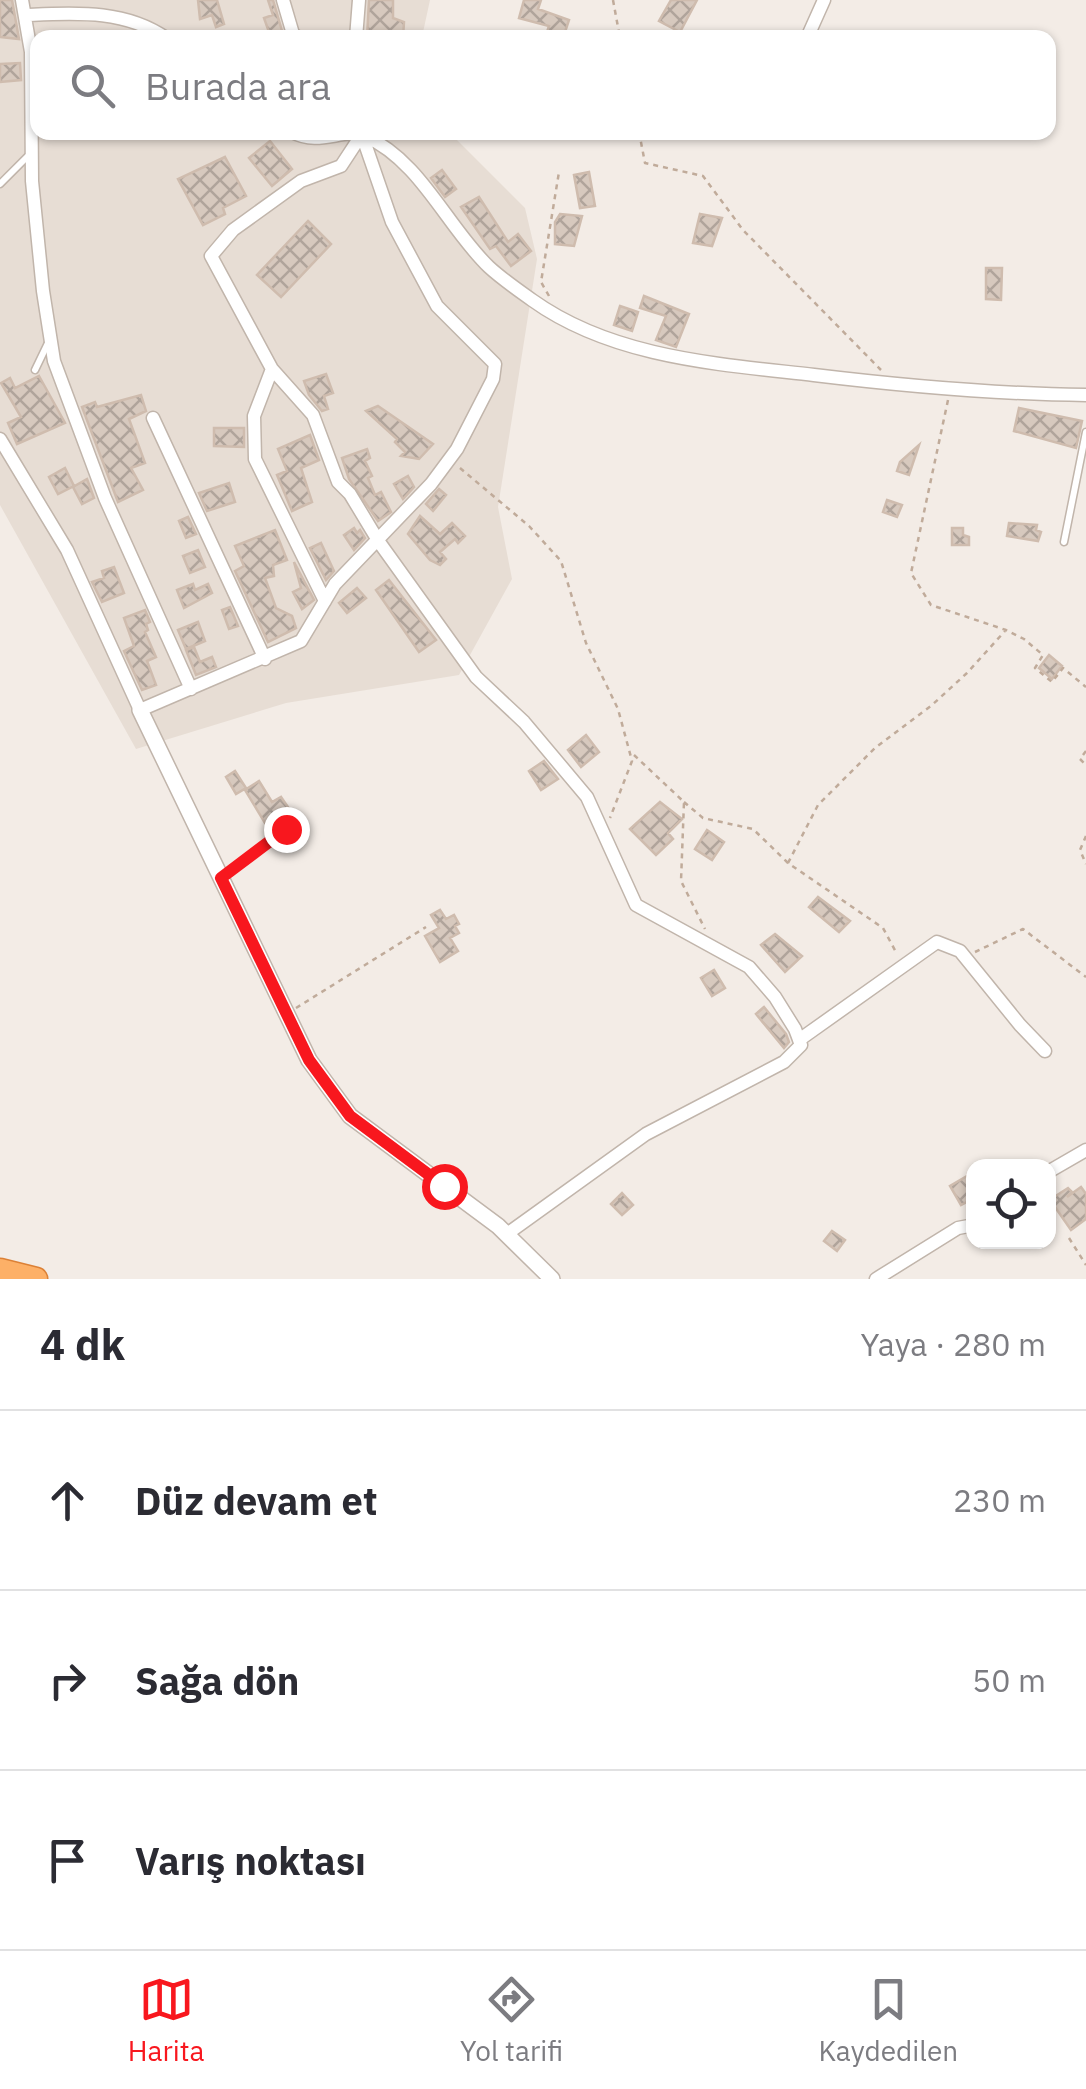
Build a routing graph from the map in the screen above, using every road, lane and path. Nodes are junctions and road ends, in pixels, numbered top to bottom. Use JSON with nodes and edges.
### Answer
{"nodes":[{"id":1,"x":22,"y":0,"type":"edge"},
{"id":2,"x":283,"y":0,"type":"edge"},
{"id":3,"x":359,"y":0,"type":"edge"},
{"id":4,"x":613,"y":0,"type":"edge"},
{"id":5,"x":824,"y":0,"type":"edge"},
{"id":6,"x":26,"y":15,"type":"junction"},
{"id":7,"x":155,"y":30,"type":"edge"},
{"id":8,"x":294,"y":30,"type":"edge"},
{"id":9,"x":357,"y":30,"type":"edge"},
{"id":10,"x":619,"y":30,"type":"edge"},
{"id":11,"x":811,"y":30,"type":"edge"},
{"id":12,"x":30,"y":45,"type":"edge"},
{"id":13,"x":31,"y":140,"type":"edge"},
{"id":14,"x":358,"y":140,"type":"edge"},
{"id":15,"x":364,"y":140,"type":"edge"},
{"id":16,"x":371,"y":140,"type":"edge"},
{"id":17,"x":641,"y":140,"type":"edge"},
{"id":18,"x":31,"y":154,"type":"junction"},
{"id":19,"x":559,"y":172,"type":"dead end"},
{"id":20,"x":0,"y":184,"type":"edge"},
{"id":21,"x":560,"y":315,"type":"junction"},
{"id":22,"x":50,"y":337,"type":"junction"},
{"id":23,"x":272,"y":369,"type":"junction"},
{"id":24,"x":35,"y":370,"type":"dead end"},
{"id":25,"x":896,"y":385,"type":"junction"},
{"id":26,"x":950,"y":391,"type":"junction"},
{"id":27,"x":1086,"y":394,"type":"edge"},
{"id":28,"x":153,"y":418,"type":"dead end"},
{"id":29,"x":1086,"y":432,"type":"edge"},
{"id":30,"x":0,"y":439,"type":"edge"},
{"id":31,"x":449,"y":459,"type":"junction"},
{"id":32,"x":379,"y":542,"type":"junction"},
{"id":33,"x":1064,"y":542,"type":"dead end"},
{"id":34,"x":326,"y":600,"type":"junction"},
{"id":35,"x":1006,"y":630,"type":"junction"},
{"id":36,"x":265,"y":659,"type":"junction"},
{"id":37,"x":1086,"y":687,"type":"edge"},
{"id":38,"x":191,"y":689,"type":"junction"},
{"id":39,"x":140,"y":710,"type":"junction"},
{"id":40,"x":1086,"y":751,"type":"edge"},
{"id":41,"x":630,"y":752,"type":"junction"},
{"id":42,"x":1086,"y":765,"type":"edge"},
{"id":43,"x":684,"y":802,"type":"junction"},
{"id":44,"x":286,"y":829,"type":"dead end"},
{"id":45,"x":602,"y":832,"type":"junction"},
{"id":46,"x":1086,"y":836,"type":"edge"},
{"id":47,"x":788,"y":863,"type":"junction"},
{"id":48,"x":1086,"y":864,"type":"edge"},
{"id":49,"x":221,"y":878,"type":"junction"},
{"id":50,"x":426,"y":927,"type":"dead end"},
{"id":51,"x":715,"y":948,"type":"junction"},
{"id":52,"x":965,"y":957,"type":"junction"},
{"id":53,"x":903,"y":964,"type":"junction"},
{"id":54,"x":1086,"y":977,"type":"edge"},
{"id":55,"x":287,"y":1014,"type":"junction"},
{"id":56,"x":799,"y":1040,"type":"junction"},
{"id":57,"x":1045,"y":1051,"type":"dead end"},
{"id":58,"x":1086,"y":1150,"type":"edge"},
{"id":59,"x":1056,"y":1167,"type":"edge"},
{"id":60,"x":966,"y":1226,"type":"edge"},
{"id":61,"x":506,"y":1234,"type":"junction"},
{"id":62,"x":1069,"y":1238,"type":"dead end"},
{"id":63,"x":1086,"y":1265,"type":"edge"},
{"id":64,"x":0,"y":1270,"type":"edge"},
{"id":65,"x":36,"y":1279,"type":"edge"},
{"id":66,"x":552,"y":1279,"type":"edge"},
{"id":67,"x":876,"y":1279,"type":"edge"}],
"edges":[{"from":1,"to":6,"type":"street"},
{"from":2,"to":8,"type":"street"},
{"from":3,"to":9,"type":"street"},
{"from":4,"to":10,"type":"path"},
{"from":5,"to":11,"type":"street"},
{"from":6,"to":7,"type":"street"},
{"from":6,"to":12,"type":"street"},
{"from":13,"to":18,"type":"street"},
{"from":14,"to":23,"type":"street"},
{"from":15,"to":31,"type":"street"},
{"from":16,"to":21,"type":"street"},
{"from":17,"to":25,"type":"path"},
{"from":18,"to":20,"type":"lane"},
{"from":18,"to":22,"type":"street"},
{"from":19,"to":21,"type":"path"},
{"from":21,"to":25,"type":"street"},
{"from":22,"to":24,"type":"lane"},
{"from":22,"to":38,"type":"street"},
{"from":23,"to":32,"type":"street"},
{"from":23,"to":34,"type":"street"},
{"from":25,"to":26,"type":"street"},
{"from":26,"to":27,"type":"street"},
{"from":26,"to":35,"type":"path"},
{"from":28,"to":36,"type":"street"},
{"from":29,"to":33,"type":"lane"},
{"from":30,"to":39,"type":"street"},
{"from":31,"to":32,"type":"street"},
{"from":31,"to":41,"type":"path"},
{"from":32,"to":34,"type":"street"},
{"from":32,"to":45,"type":"street"},
{"from":34,"to":36,"type":"street"},
{"from":35,"to":37,"type":"path"},
{"from":35,"to":47,"type":"path"},
{"from":36,"to":38,"type":"street"},
{"from":38,"to":39,"type":"street"},
{"from":39,"to":49,"type":"street"},
{"from":40,"to":42,"type":"path"},
{"from":41,"to":43,"type":"path"},
{"from":41,"to":45,"type":"path"},
{"from":43,"to":47,"type":"path"},
{"from":43,"to":51,"type":"path"},
{"from":44,"to":49,"type":"path"},
{"from":45,"to":51,"type":"street"},
{"from":46,"to":48,"type":"path"},
{"from":47,"to":53,"type":"path"},
{"from":49,"to":55,"type":"street"},
{"from":50,"to":55,"type":"path"},
{"from":51,"to":56,"type":"street"},
{"from":52,"to":53,"type":"street"},
{"from":52,"to":54,"type":"path"},
{"from":52,"to":57,"type":"street"},
{"from":53,"to":56,"type":"street"},
{"from":55,"to":61,"type":"street"},
{"from":56,"to":61,"type":"street"},
{"from":58,"to":59,"type":"street"},
{"from":60,"to":67,"type":"street"},
{"from":61,"to":66,"type":"street"},
{"from":62,"to":63,"type":"path"},
{"from":64,"to":65,"type":"highway"}]}
